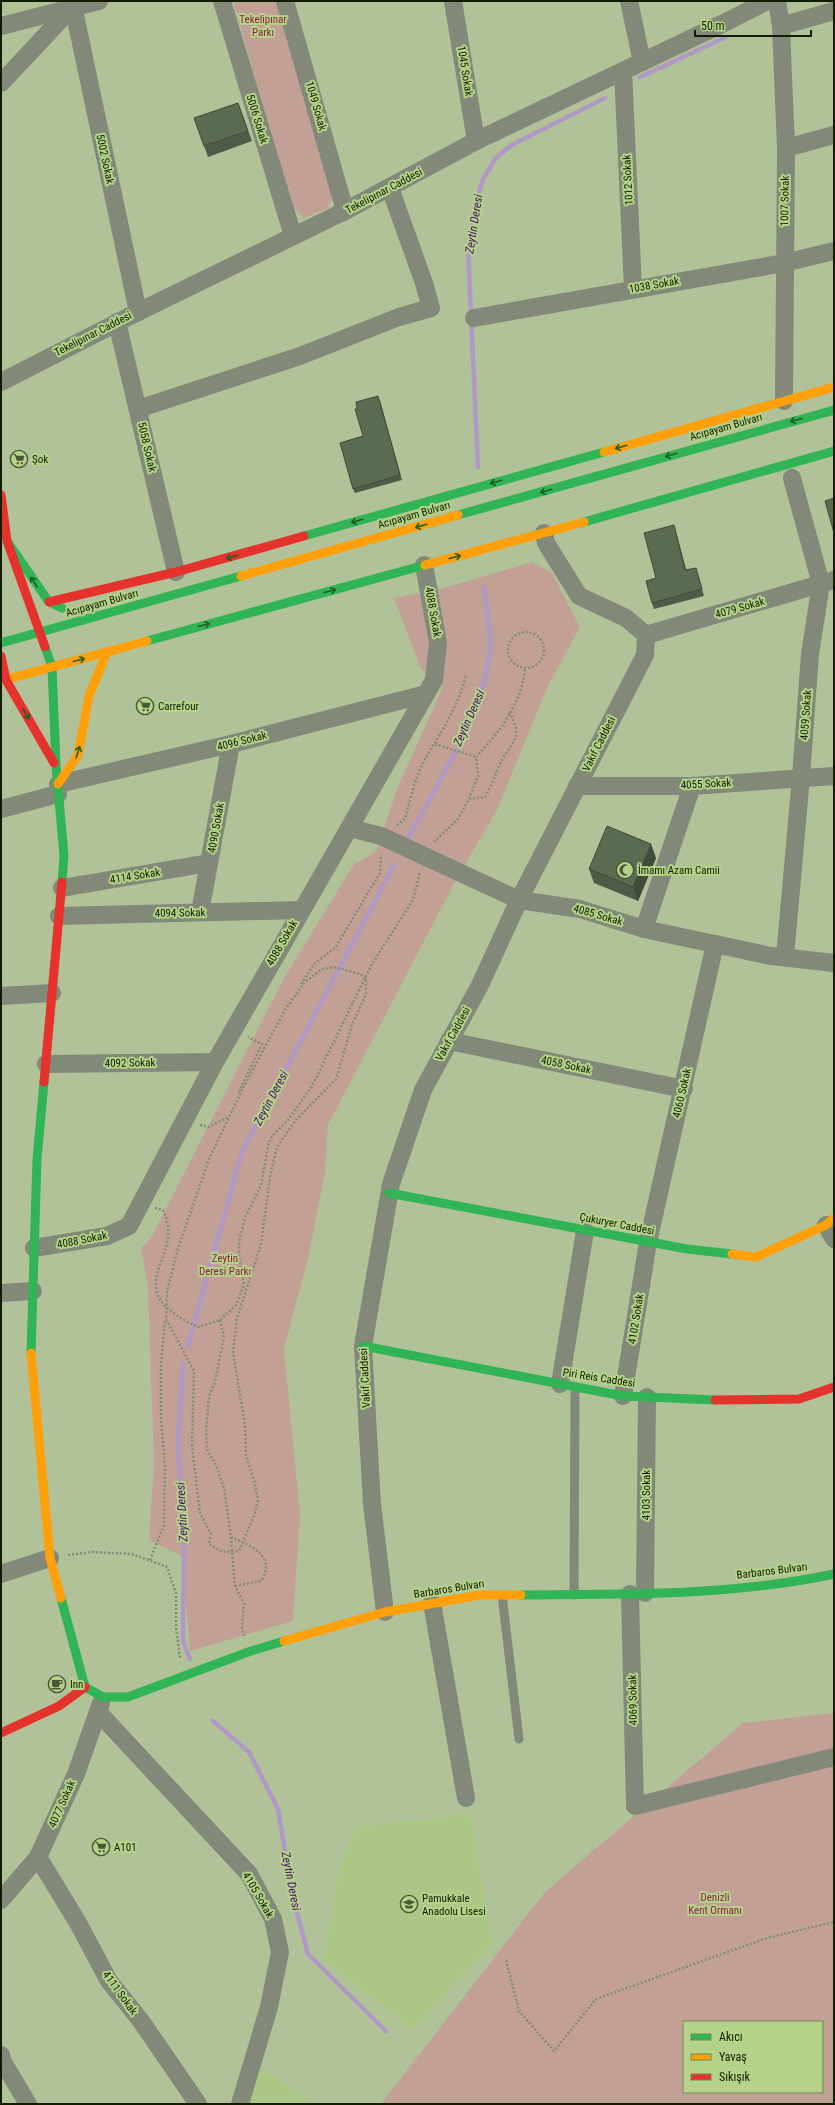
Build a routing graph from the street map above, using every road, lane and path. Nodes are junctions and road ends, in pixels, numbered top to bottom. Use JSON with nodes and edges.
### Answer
{"nodes":[{"id":1,"x":99,"y":1,"type":"edge"},
{"id":2,"x":222,"y":1,"type":"edge"},
{"id":3,"x":285,"y":1,"type":"edge"},
{"id":4,"x":453,"y":1,"type":"edge"},
{"id":5,"x":629,"y":1,"type":"edge"},
{"id":6,"x":766,"y":1,"type":"edge"},
{"id":7,"x":777,"y":1,"type":"edge"},
{"id":8,"x":74,"y":3,"type":"edge"},
{"id":9,"x":834,"y":10,"type":"edge"},
{"id":10,"x":1,"y":26,"type":"edge"},
{"id":11,"x":782,"y":26,"type":"junction"},
{"id":12,"x":642,"y":62,"type":"junction"},
{"id":13,"x":623,"y":71,"type":"junction"},
{"id":14,"x":1,"y":83,"type":"edge"},
{"id":15,"x":834,"y":135,"type":"edge"},
{"id":16,"x":476,"y":141,"type":"junction"},
{"id":17,"x":786,"y":148,"type":"junction"},
{"id":18,"x":390,"y":188,"type":"junction"},
{"id":19,"x":345,"y":211,"type":"junction"},
{"id":20,"x":293,"y":236,"type":"junction"},
{"id":21,"x":834,"y":251,"type":"edge"},
{"id":22,"x":784,"y":263,"type":"junction"},
{"id":23,"x":633,"y":288,"type":"junction"},
{"id":24,"x":138,"y":312,"type":"junction"},
{"id":25,"x":474,"y":318,"type":"dead end"},
{"id":26,"x":117,"y":322,"type":"junction"},
{"id":27,"x":1,"y":382,"type":"edge"},
{"id":28,"x":834,"y":388,"type":"edge"},
{"id":29,"x":784,"y":401,"type":"junction"},
{"id":30,"x":138,"y":409,"type":"junction"},
{"id":31,"x":834,"y":410,"type":"edge"},
{"id":32,"x":834,"y":451,"type":"edge"},
{"id":33,"x":792,"y":478,"type":"dead end"},
{"id":34,"x":1,"y":495,"type":"edge"},
{"id":35,"x":544,"y":533,"type":"junction"},
{"id":36,"x":7,"y":541,"type":"junction"},
{"id":37,"x":1,"y":555,"type":"edge"},
{"id":38,"x":424,"y":565,"type":"junction"},
{"id":39,"x":176,"y":572,"type":"junction"},
{"id":40,"x":827,"y":582,"type":"edge"},
{"id":41,"x":49,"y":602,"type":"junction"},
{"id":42,"x":87,"y":620,"type":"junction"},
{"id":43,"x":40,"y":632,"type":"junction"},
{"id":44,"x":646,"y":636,"type":"junction"},
{"id":45,"x":1,"y":643,"type":"edge"},
{"id":46,"x":107,"y":652,"type":"junction"},
{"id":47,"x":1,"y":656,"type":"edge"},
{"id":48,"x":52,"y":667,"type":"junction"},
{"id":49,"x":525,"y":669,"type":"junction"},
{"id":50,"x":466,"y":675,"type":"dead end"},
{"id":51,"x":3,"y":681,"type":"edge"},
{"id":52,"x":426,"y":694,"type":"junction"},
{"id":53,"x":509,"y":712,"type":"junction"},
{"id":54,"x":231,"y":744,"type":"junction"},
{"id":55,"x":436,"y":744,"type":"junction"},
{"id":56,"x":476,"y":757,"type":"junction"},
{"id":57,"x":56,"y":765,"type":"junction"},
{"id":58,"x":834,"y":776,"type":"edge"},
{"id":59,"x":801,"y":777,"type":"junction"},
{"id":60,"x":578,"y":786,"type":"junction"},
{"id":61,"x":692,"y":786,"type":"junction"},
{"id":62,"x":58,"y":789,"type":"junction"},
{"id":63,"x":470,"y":799,"type":"junction"},
{"id":64,"x":1,"y":809,"type":"edge"},
{"id":65,"x":350,"y":828,"type":"junction"},
{"id":66,"x":382,"y":836,"type":"junction"},
{"id":67,"x":420,"y":855,"type":"junction"},
{"id":68,"x":209,"y":863,"type":"junction"},
{"id":69,"x":62,"y":888,"type":"junction"},
{"id":70,"x":519,"y":900,"type":"junction"},
{"id":71,"x":301,"y":910,"type":"junction"},
{"id":72,"x":200,"y":912,"type":"junction"},
{"id":73,"x":59,"y":916,"type":"junction"},
{"id":74,"x":644,"y":929,"type":"junction"},
{"id":75,"x":715,"y":944,"type":"junction"},
{"id":76,"x":785,"y":957,"type":"junction"},
{"id":77,"x":834,"y":963,"type":"edge"},
{"id":78,"x":366,"y":978,"type":"junction"},
{"id":79,"x":52,"y":993,"type":"junction"},
{"id":80,"x":1,"y":996,"type":"edge"},
{"id":81,"x":285,"y":1010,"type":"junction"},
{"id":82,"x":280,"y":1019,"type":"dead end"},
{"id":83,"x":449,"y":1041,"type":"junction"},
{"id":84,"x":262,"y":1044,"type":"dead end"},
{"id":85,"x":215,"y":1062,"type":"junction"},
{"id":86,"x":46,"y":1064,"type":"junction"},
{"id":87,"x":684,"y":1089,"type":"junction"},
{"id":88,"x":235,"y":1104,"type":"junction"},
{"id":89,"x":231,"y":1112,"type":"junction"},
{"id":90,"x":183,"y":1123,"type":"junction"},
{"id":91,"x":389,"y":1193,"type":"junction"},
{"id":92,"x":142,"y":1202,"type":"junction"},
{"id":93,"x":831,"y":1227,"type":"edge"},
{"id":94,"x":585,"y":1231,"type":"junction"},
{"id":95,"x":648,"y":1242,"type":"junction"},
{"id":96,"x":34,"y":1248,"type":"junction"},
{"id":97,"x":33,"y":1291,"type":"junction"},
{"id":98,"x":1,"y":1293,"type":"edge"},
{"id":99,"x":166,"y":1306,"type":"junction"},
{"id":100,"x":166,"y":1319,"type":"junction"},
{"id":101,"x":220,"y":1320,"type":"junction"},
{"id":102,"x":362,"y":1346,"type":"junction"},
{"id":103,"x":568,"y":1386,"type":"junction"},
{"id":104,"x":834,"y":1387,"type":"edge"},
{"id":105,"x":623,"y":1396,"type":"junction"},
{"id":106,"x":646,"y":1397,"type":"junction"},
{"id":107,"x":231,"y":1537,"type":"junction"},
{"id":108,"x":243,"y":1542,"type":"junction"},
{"id":109,"x":232,"y":1552,"type":"junction"},
{"id":110,"x":50,"y":1558,"type":"junction"},
{"id":111,"x":150,"y":1560,"type":"junction"},
{"id":112,"x":1,"y":1574,"type":"edge"},
{"id":113,"x":834,"y":1574,"type":"edge"},
{"id":114,"x":235,"y":1586,"type":"junction"},
{"id":115,"x":638,"y":1593,"type":"junction"},
{"id":116,"x":502,"y":1595,"type":"junction"},
{"id":117,"x":574,"y":1595,"type":"junction"},
{"id":118,"x":432,"y":1603,"type":"junction"},
{"id":119,"x":385,"y":1612,"type":"junction"},
{"id":120,"x":248,"y":1652,"type":"junction"},
{"id":121,"x":184,"y":1676,"type":"junction"},
{"id":122,"x":85,"y":1687,"type":"junction"},
{"id":123,"x":101,"y":1705,"type":"junction"},
{"id":124,"x":1,"y":1733,"type":"edge"},
{"id":125,"x":519,"y":1739,"type":"dead end"},
{"id":126,"x":834,"y":1757,"type":"edge"},
{"id":127,"x":466,"y":1798,"type":"dead end"},
{"id":128,"x":38,"y":1857,"type":"junction"},
{"id":129,"x":1,"y":1900,"type":"edge"},
{"id":130,"x":834,"y":1922,"type":"edge"},
{"id":131,"x":506,"y":1960,"type":"dead end"},
{"id":132,"x":1,"y":2055,"type":"edge"},
{"id":133,"x":28,"y":2104,"type":"edge"},
{"id":134,"x":198,"y":2104,"type":"edge"},
{"id":135,"x":240,"y":2104,"type":"edge"}],
"edges":[{"from":1,"to":8,"type":"street"},
{"from":2,"to":20,"type":"street","name":"5006 Sokak"},
{"from":3,"to":19,"type":"street","name":"1049 Sokak"},
{"from":4,"to":16,"type":"street","name":"1045 Sokak"},
{"from":5,"to":12,"type":"street"},
{"from":6,"to":12,"type":"street","name":"Tekelipınar Caddesi"},
{"from":7,"to":11,"type":"street","name":"1007 Sokak"},
{"from":8,"to":10,"type":"street"},
{"from":8,"to":14,"type":"street"},
{"from":8,"to":24,"type":"street","name":"5002 Sokak"},
{"from":9,"to":11,"type":"street"},
{"from":11,"to":17,"type":"street","name":"1007 Sokak"},
{"from":12,"to":13,"type":"street","name":"Tekelipınar Caddesi"},
{"from":13,"to":16,"type":"street","name":"Tekelipınar Caddesi"},
{"from":13,"to":23,"type":"street","name":"1012 Sokak"},
{"from":15,"to":17,"type":"street"},
{"from":16,"to":18,"type":"street","name":"Tekelipınar Caddesi"},
{"from":17,"to":22,"type":"street","name":"1007 Sokak"},
{"from":18,"to":19,"type":"street","name":"Tekelipınar Caddesi"},
{"from":18,"to":30,"type":"street"},
{"from":19,"to":20,"type":"street","name":"Tekelipınar Caddesi"},
{"from":20,"to":24,"type":"street","name":"Tekelipınar Caddesi"},
{"from":21,"to":22,"type":"street","name":"1038 Sokak"},
{"from":22,"to":23,"type":"street","name":"1038 Sokak"},
{"from":22,"to":29,"type":"street","name":"1007 Sokak"},
{"from":23,"to":25,"type":"street","name":"1038 Sokak"},
{"from":24,"to":26,"type":"street","name":"Tekelipınar Caddesi"},
{"from":26,"to":27,"type":"street","name":"Tekelipınar Caddesi"},
{"from":26,"to":30,"type":"street","name":"5058 Sokak"},
{"from":28,"to":29,"type":"street"},
{"from":29,"to":39,"type":"street","one_way":true},
{"from":30,"to":39,"type":"street","name":"5058 Sokak"},
{"from":31,"to":42,"type":"street","name":"Acıpayam Bulvarı","one_way":true},
{"from":32,"to":35,"type":"street"},
{"from":33,"to":40,"type":"street","name":"4059 Sokak"},
{"from":34,"to":36,"type":"street"},
{"from":38,"to":35,"type":"street","one_way":true},
{"from":35,"to":44,"type":"street"},
{"from":36,"to":37,"type":"street"},
{"from":41,"to":36,"type":"street","one_way":true},
{"from":36,"to":43,"type":"street"},
{"from":46,"to":38,"type":"street","one_way":true},
{"from":38,"to":52,"type":"street","name":"4088 Sokak"},
{"from":39,"to":41,"type":"street"},
{"from":40,"to":44,"type":"street","name":"4079 Sokak"},
{"from":40,"to":59,"type":"street","name":"4059 Sokak"},
{"from":41,"to":42,"type":"street"},
{"from":42,"to":43,"type":"street","name":"Acıpayam Bulvarı"},
{"from":43,"to":45,"type":"street","name":"Acıpayam Bulvarı"},
{"from":43,"to":48,"type":"street"},
{"from":44,"to":60,"type":"street","name":"Vakıf Caddesi"},
{"from":48,"to":46,"type":"street","one_way":true},
{"from":62,"to":46,"type":"street","one_way":true},
{"from":47,"to":51,"type":"street"},
{"from":48,"to":51,"type":"street"},
{"from":48,"to":57,"type":"street"},
{"from":49,"to":49,"type":"path"},
{"from":49,"to":53,"type":"path"},
{"from":50,"to":55,"type":"path"},
{"from":51,"to":57,"type":"street","one_way":true},
{"from":52,"to":54,"type":"street","name":"4096 Sokak"},
{"from":52,"to":65,"type":"street","name":"4088 Sokak"},
{"from":53,"to":56,"type":"path"},
{"from":53,"to":63,"type":"path"},
{"from":54,"to":62,"type":"street","name":"4096 Sokak"},
{"from":54,"to":68,"type":"street","name":"4090 Sokak"},
{"from":55,"to":56,"type":"path"},
{"from":55,"to":66,"type":"path"},
{"from":56,"to":63,"type":"path"},
{"from":57,"to":62,"type":"street"},
{"from":58,"to":59,"type":"street","name":"4055 Sokak"},
{"from":59,"to":61,"type":"street","name":"4055 Sokak"},
{"from":59,"to":76,"type":"street","name":"4059 Sokak"},
{"from":60,"to":61,"type":"street","name":"4055 Sokak"},
{"from":60,"to":70,"type":"street","name":"Vakıf Caddesi"},
{"from":61,"to":74,"type":"street"},
{"from":62,"to":64,"type":"street","name":"4096 Sokak"},
{"from":62,"to":69,"type":"street"},
{"from":63,"to":67,"type":"path"},
{"from":65,"to":66,"type":"street","name":"4085 Sokak"},
{"from":65,"to":71,"type":"street","name":"4088 Sokak"},
{"from":66,"to":67,"type":"street","name":"4085 Sokak"},
{"from":66,"to":81,"type":"path"},
{"from":67,"to":70,"type":"street","name":"4085 Sokak"},
{"from":67,"to":78,"type":"path"},
{"from":68,"to":69,"type":"street","name":"4114 Sokak"},
{"from":68,"to":72,"type":"street","name":"4090 Sokak"},
{"from":69,"to":73,"type":"street"},
{"from":70,"to":74,"type":"street","name":"4085 Sokak"},
{"from":70,"to":83,"type":"street","name":"Vakıf Caddesi"},
{"from":71,"to":72,"type":"street","name":"4094 Sokak"},
{"from":71,"to":85,"type":"street","name":"4088 Sokak"},
{"from":72,"to":73,"type":"street","name":"4094 Sokak"},
{"from":73,"to":79,"type":"street"},
{"from":74,"to":75,"type":"street","name":"4085 Sokak"},
{"from":75,"to":76,"type":"street","name":"4085 Sokak"},
{"from":75,"to":87,"type":"street","name":"4060 Sokak"},
{"from":76,"to":77,"type":"street","name":"4085 Sokak"},
{"from":78,"to":81,"type":"path"},
{"from":78,"to":101,"type":"path"},
{"from":78,"to":108,"type":"path"},
{"from":79,"to":80,"type":"street"},
{"from":79,"to":86,"type":"street"},
{"from":81,"to":82,"type":"path"},
{"from":81,"to":88,"type":"path"},
{"from":83,"to":87,"type":"street","name":"4058 Sokak"},
{"from":83,"to":91,"type":"street","name":"Vakıf Caddesi"},
{"from":84,"to":88,"type":"path"},
{"from":85,"to":86,"type":"street","name":"4092 Sokak"},
{"from":85,"to":90,"type":"street","name":"4088 Sokak"},
{"from":86,"to":96,"type":"street"},
{"from":87,"to":95,"type":"street","name":"4060 Sokak"},
{"from":88,"to":89,"type":"path"},
{"from":89,"to":90,"type":"path"},
{"from":89,"to":99,"type":"path"},
{"from":90,"to":92,"type":"street","name":"4088 Sokak"},
{"from":91,"to":94,"type":"street","name":"Çukuryer Caddesi"},
{"from":91,"to":102,"type":"street","name":"Vakıf Caddesi"},
{"from":92,"to":96,"type":"street","name":"4088 Sokak"},
{"from":92,"to":99,"type":"path"},
{"from":93,"to":95,"type":"street","name":"Çukuryer Caddesi"},
{"from":94,"to":95,"type":"street","name":"Çukuryer Caddesi"},
{"from":94,"to":103,"type":"street"},
{"from":95,"to":105,"type":"street","name":"4102 Sokak"},
{"from":96,"to":97,"type":"street"},
{"from":97,"to":98,"type":"street"},
{"from":97,"to":110,"type":"street"},
{"from":99,"to":100,"type":"path"},
{"from":99,"to":101,"type":"path"},
{"from":100,"to":109,"type":"path"},
{"from":100,"to":111,"type":"path"},
{"from":101,"to":107,"type":"path"},
{"from":102,"to":103,"type":"street","name":"Piri Reis Caddesi"},
{"from":102,"to":119,"type":"street","name":"Vakıf Caddesi"},
{"from":103,"to":105,"type":"street","name":"Piri Reis Caddesi"},
{"from":103,"to":117,"type":"lane"},
{"from":104,"to":106,"type":"street","name":"Piri Reis Caddesi"},
{"from":105,"to":106,"type":"street","name":"Piri Reis Caddesi"},
{"from":106,"to":115,"type":"street","name":"4103 Sokak"},
{"from":107,"to":108,"type":"path"},
{"from":107,"to":109,"type":"path"},
{"from":108,"to":109,"type":"path"},
{"from":108,"to":114,"type":"path"},
{"from":109,"to":114,"type":"path"},
{"from":110,"to":111,"type":"path"},
{"from":110,"to":112,"type":"street"},
{"from":110,"to":122,"type":"street"},
{"from":111,"to":121,"type":"path"},
{"from":113,"to":115,"type":"street","name":"Barbaros Bulvarı"},
{"from":114,"to":120,"type":"path"},
{"from":115,"to":117,"type":"street","name":"Barbaros Bulvarı"},
{"from":115,"to":126,"type":"street","name":"4069 Sokak"},
{"from":116,"to":117,"type":"street","name":"Barbaros Bulvarı"},
{"from":116,"to":118,"type":"street","name":"Barbaros Bulvarı"},
{"from":116,"to":125,"type":"lane"},
{"from":118,"to":119,"type":"street","name":"Barbaros Bulvarı"},
{"from":118,"to":127,"type":"street"},
{"from":119,"to":120,"type":"street","name":"Barbaros Bulvarı"},
{"from":120,"to":121,"type":"street","name":"Barbaros Bulvarı"},
{"from":121,"to":123,"type":"street","name":"Barbaros Bulvarı"},
{"from":122,"to":123,"type":"street"},
{"from":122,"to":124,"type":"street"},
{"from":123,"to":128,"type":"street","name":"4077 Sokak"},
{"from":123,"to":135,"type":"street","name":"4105 Sokak"},
{"from":128,"to":129,"type":"street","name":"4077 Sokak"},
{"from":128,"to":134,"type":"street","name":"4111 Sokak"},
{"from":130,"to":131,"type":"path"},
{"from":132,"to":133,"type":"street"}]}
